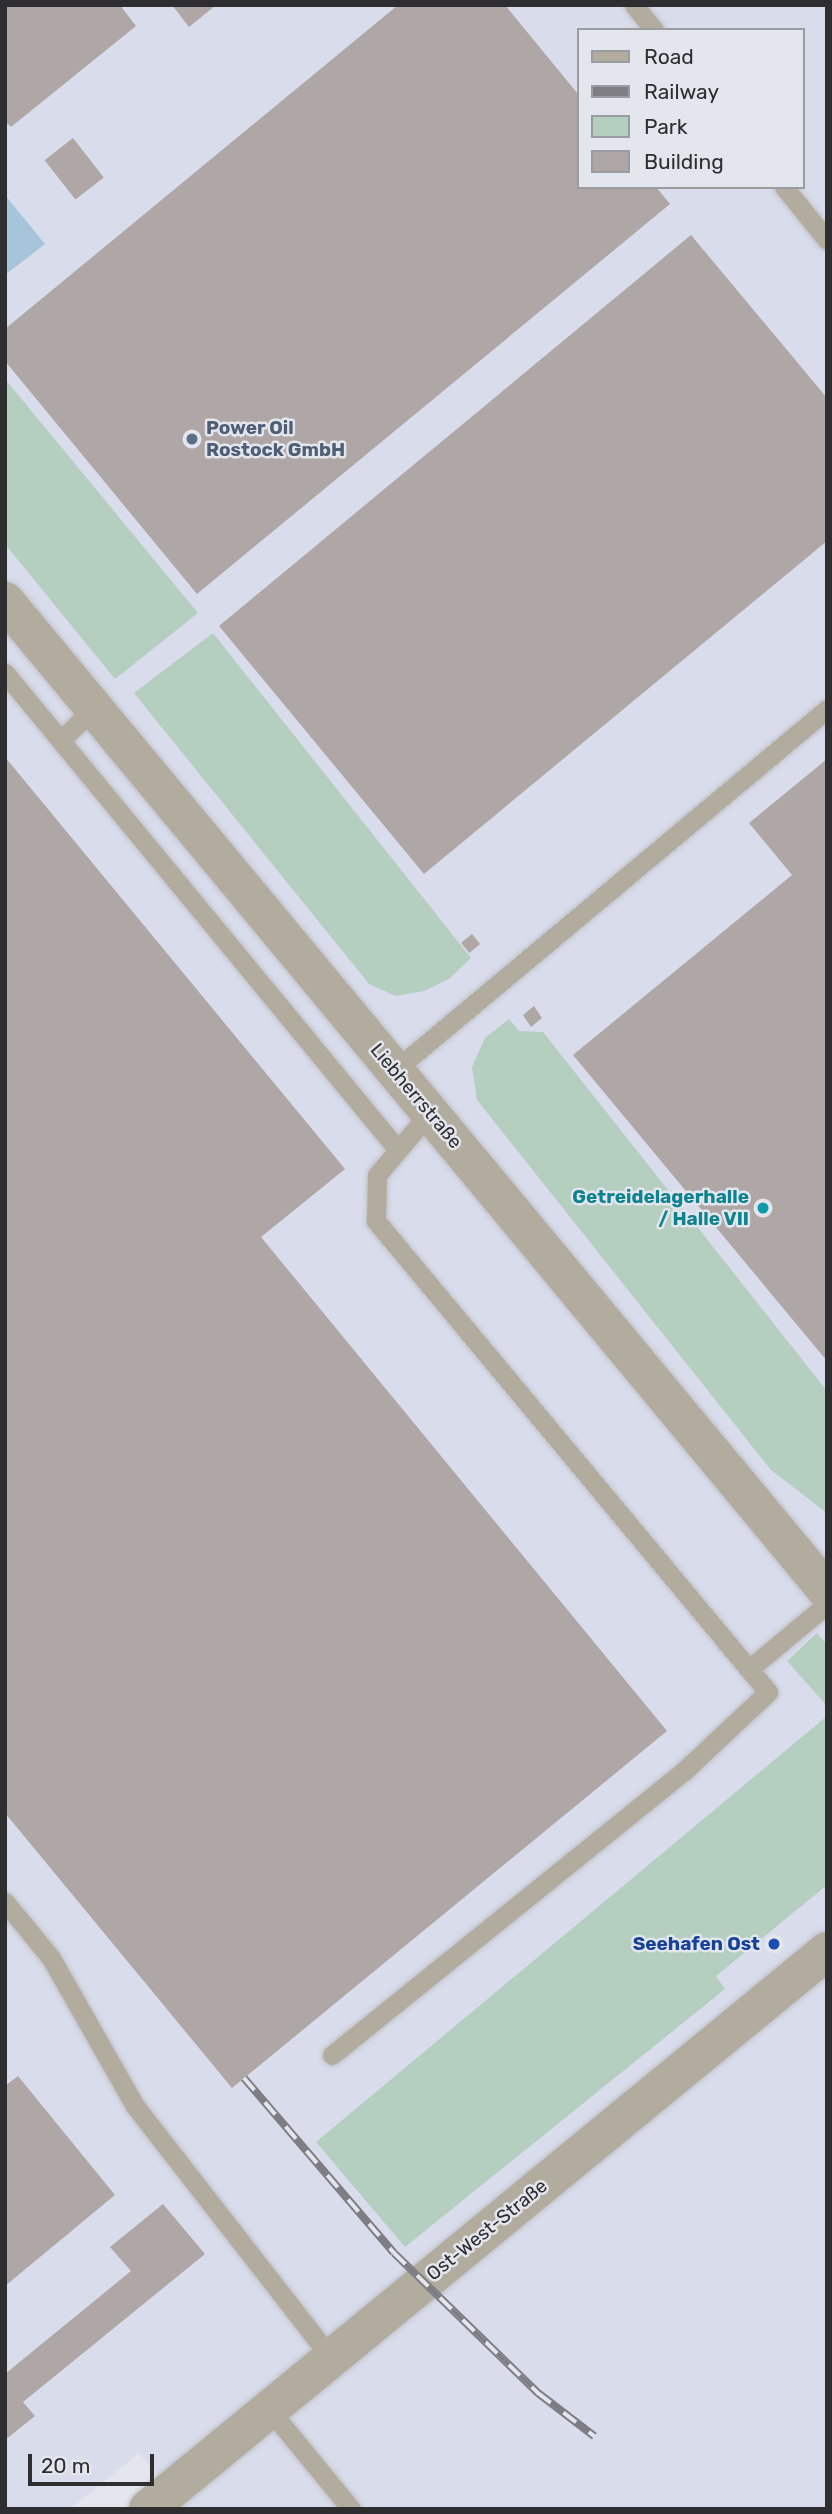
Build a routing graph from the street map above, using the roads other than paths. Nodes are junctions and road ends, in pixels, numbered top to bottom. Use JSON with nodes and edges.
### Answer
{"nodes":[{"id":1,"x":634,"y":5,"type":"edge"},
{"id":2,"x":652,"y":28,"type":"edge"},
{"id":3,"x":786,"y":189,"type":"edge"},
{"id":4,"x":827,"y":240,"type":"edge"},
{"id":5,"x":5,"y":601,"type":"edge"},
{"id":6,"x":5,"y":673,"type":"edge"},
{"id":7,"x":94,"y":708,"type":"junction"},
{"id":8,"x":827,"y":709,"type":"edge"},
{"id":9,"x":61,"y":740,"type":"junction"},
{"id":10,"x":395,"y":1070,"type":"junction"},
{"id":11,"x":430,"y":1112,"type":"junction"},
{"id":12,"x":398,"y":1150,"type":"junction"},
{"id":13,"x":827,"y":1591,"type":"edge"},
{"id":14,"x":827,"y":1604,"type":"edge"},
{"id":15,"x":749,"y":1668,"type":"junction"},
{"id":16,"x":5,"y":1902,"type":"edge"},
{"id":17,"x":827,"y":1951,"type":"edge"},
{"id":18,"x":332,"y":2055,"type":"dead end"},
{"id":19,"x":331,"y":2358,"type":"junction"},
{"id":20,"x":269,"y":2409,"type":"junction"},
{"id":21,"x":148,"y":2509,"type":"edge"},
{"id":22,"x":351,"y":2509,"type":"edge"}],
"edges":[{"from":1,"to":2,"type":"lane"},
{"from":3,"to":4,"type":"lane"},
{"from":5,"to":7,"type":"street","name":"Liebherrstraße"},
{"from":6,"to":9,"type":"lane"},
{"from":7,"to":9,"type":"lane"},
{"from":7,"to":10,"type":"street","name":"Liebherrstraße"},
{"from":8,"to":10,"type":"lane"},
{"from":9,"to":12,"type":"lane"},
{"from":10,"to":11,"type":"street","name":"Liebherrstraße"},
{"from":11,"to":12,"type":"lane"},
{"from":11,"to":13,"type":"street","name":"Liebherrstraße"},
{"from":12,"to":15,"type":"lane"},
{"from":14,"to":15,"type":"lane"},
{"from":15,"to":18,"type":"lane"},
{"from":16,"to":19,"type":"lane"},
{"from":17,"to":19,"type":"street","name":"Ost-West-Straße"},
{"from":19,"to":20,"type":"street","name":"Ost-West-Straße"},
{"from":20,"to":21,"type":"street","name":"Ost-West-Straße"},
{"from":20,"to":22,"type":"lane"}]}
